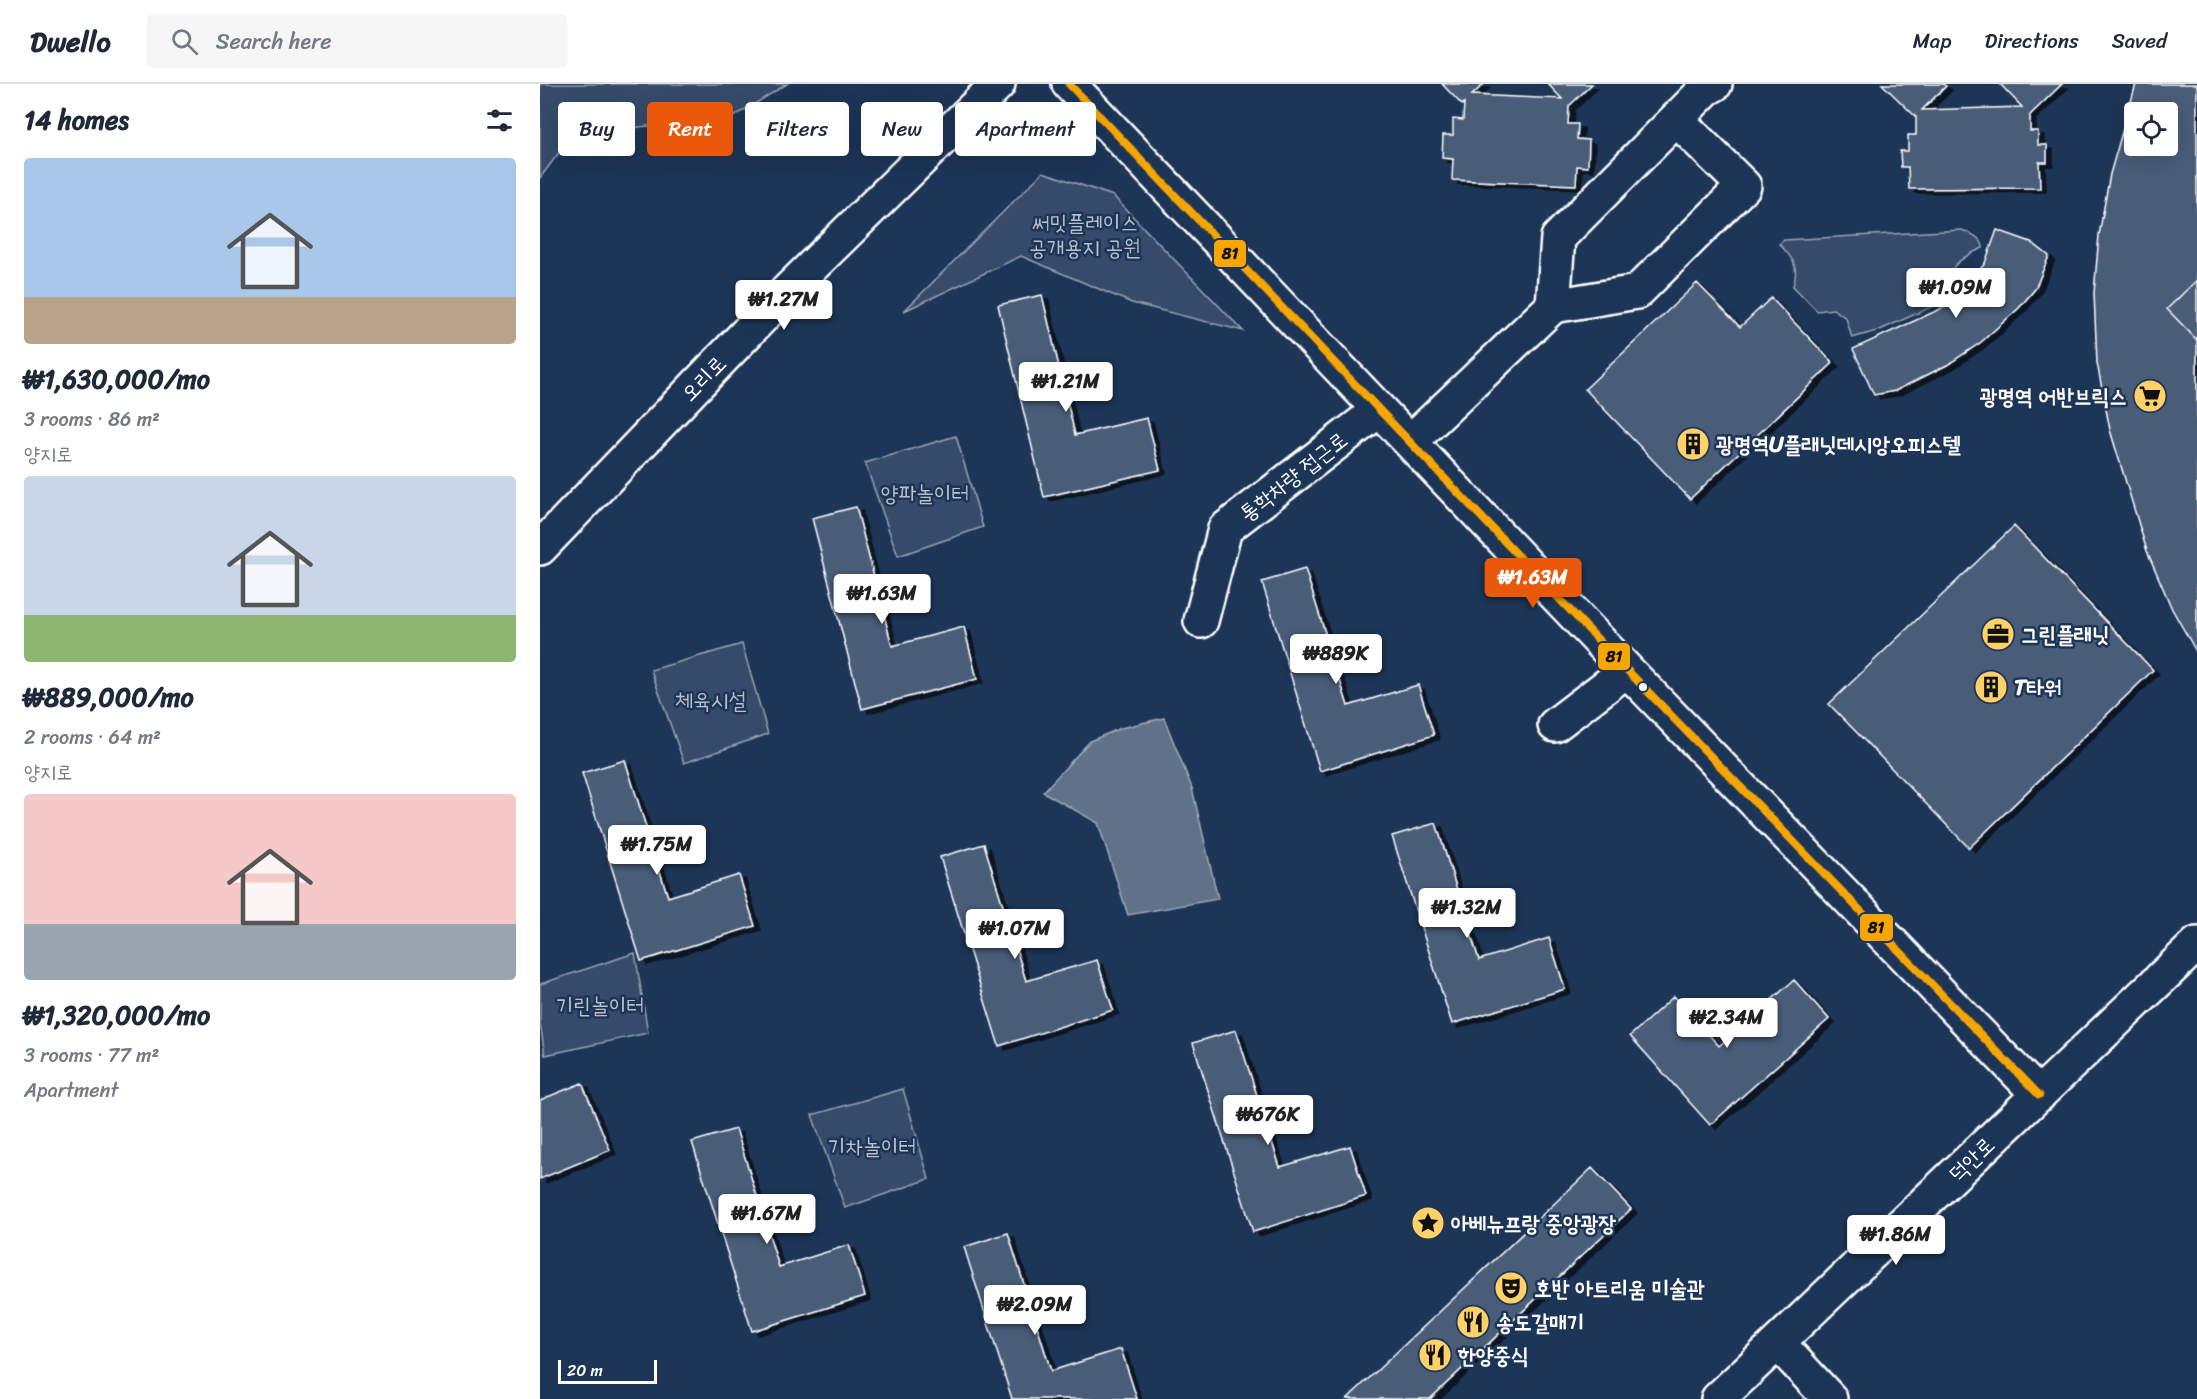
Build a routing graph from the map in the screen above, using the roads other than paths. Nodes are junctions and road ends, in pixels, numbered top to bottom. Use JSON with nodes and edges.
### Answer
{"nodes":[{"id":1,"x":998,"y":84,"type":"edge"},
{"id":2,"x":1069,"y":84,"type":"edge"},
{"id":3,"x":1715,"y":84,"type":"edge"},
{"id":4,"x":1677,"y":120,"type":"junction"},
{"id":5,"x":1554,"y":306,"type":"junction"},
{"id":6,"x":1379,"y":410,"type":"junction"},
{"id":7,"x":1410,"y":442,"type":"junction"},
{"id":8,"x":540,"y":548,"type":"edge"},
{"id":9,"x":1201,"y":621,"type":"dead end"},
{"id":10,"x":1627,"y":670,"type":"junction"},
{"id":11,"x":1555,"y":725,"type":"dead end"},
{"id":12,"x":2197,"y":944,"type":"edge"},
{"id":13,"x":2039,"y":1095,"type":"junction"},
{"id":14,"x":1778,"y":1343,"type":"junction"},
{"id":15,"x":1718,"y":1399,"type":"edge"},
{"id":16,"x":1830,"y":1399,"type":"edge"}],
"edges":[{"from":1,"to":8,"type":"street","name":"오리로"},
{"from":2,"to":6,"type":"street"},
{"from":3,"to":4,"type":"street"},
{"from":4,"to":5,"type":"street"},
{"from":4,"to":5,"type":"street"},
{"from":5,"to":7,"type":"street"},
{"from":6,"to":7,"type":"street"},
{"from":6,"to":9,"type":"street","name":"통학차량 접근로"},
{"from":7,"to":10,"type":"street"},
{"from":10,"to":11,"type":"street"},
{"from":10,"to":13,"type":"street"},
{"from":12,"to":13,"type":"street","name":"덕안로"},
{"from":13,"to":14,"type":"street","name":"덕안로"},
{"from":14,"to":15,"type":"street","name":"덕안로"},
{"from":14,"to":16,"type":"street"}]}
